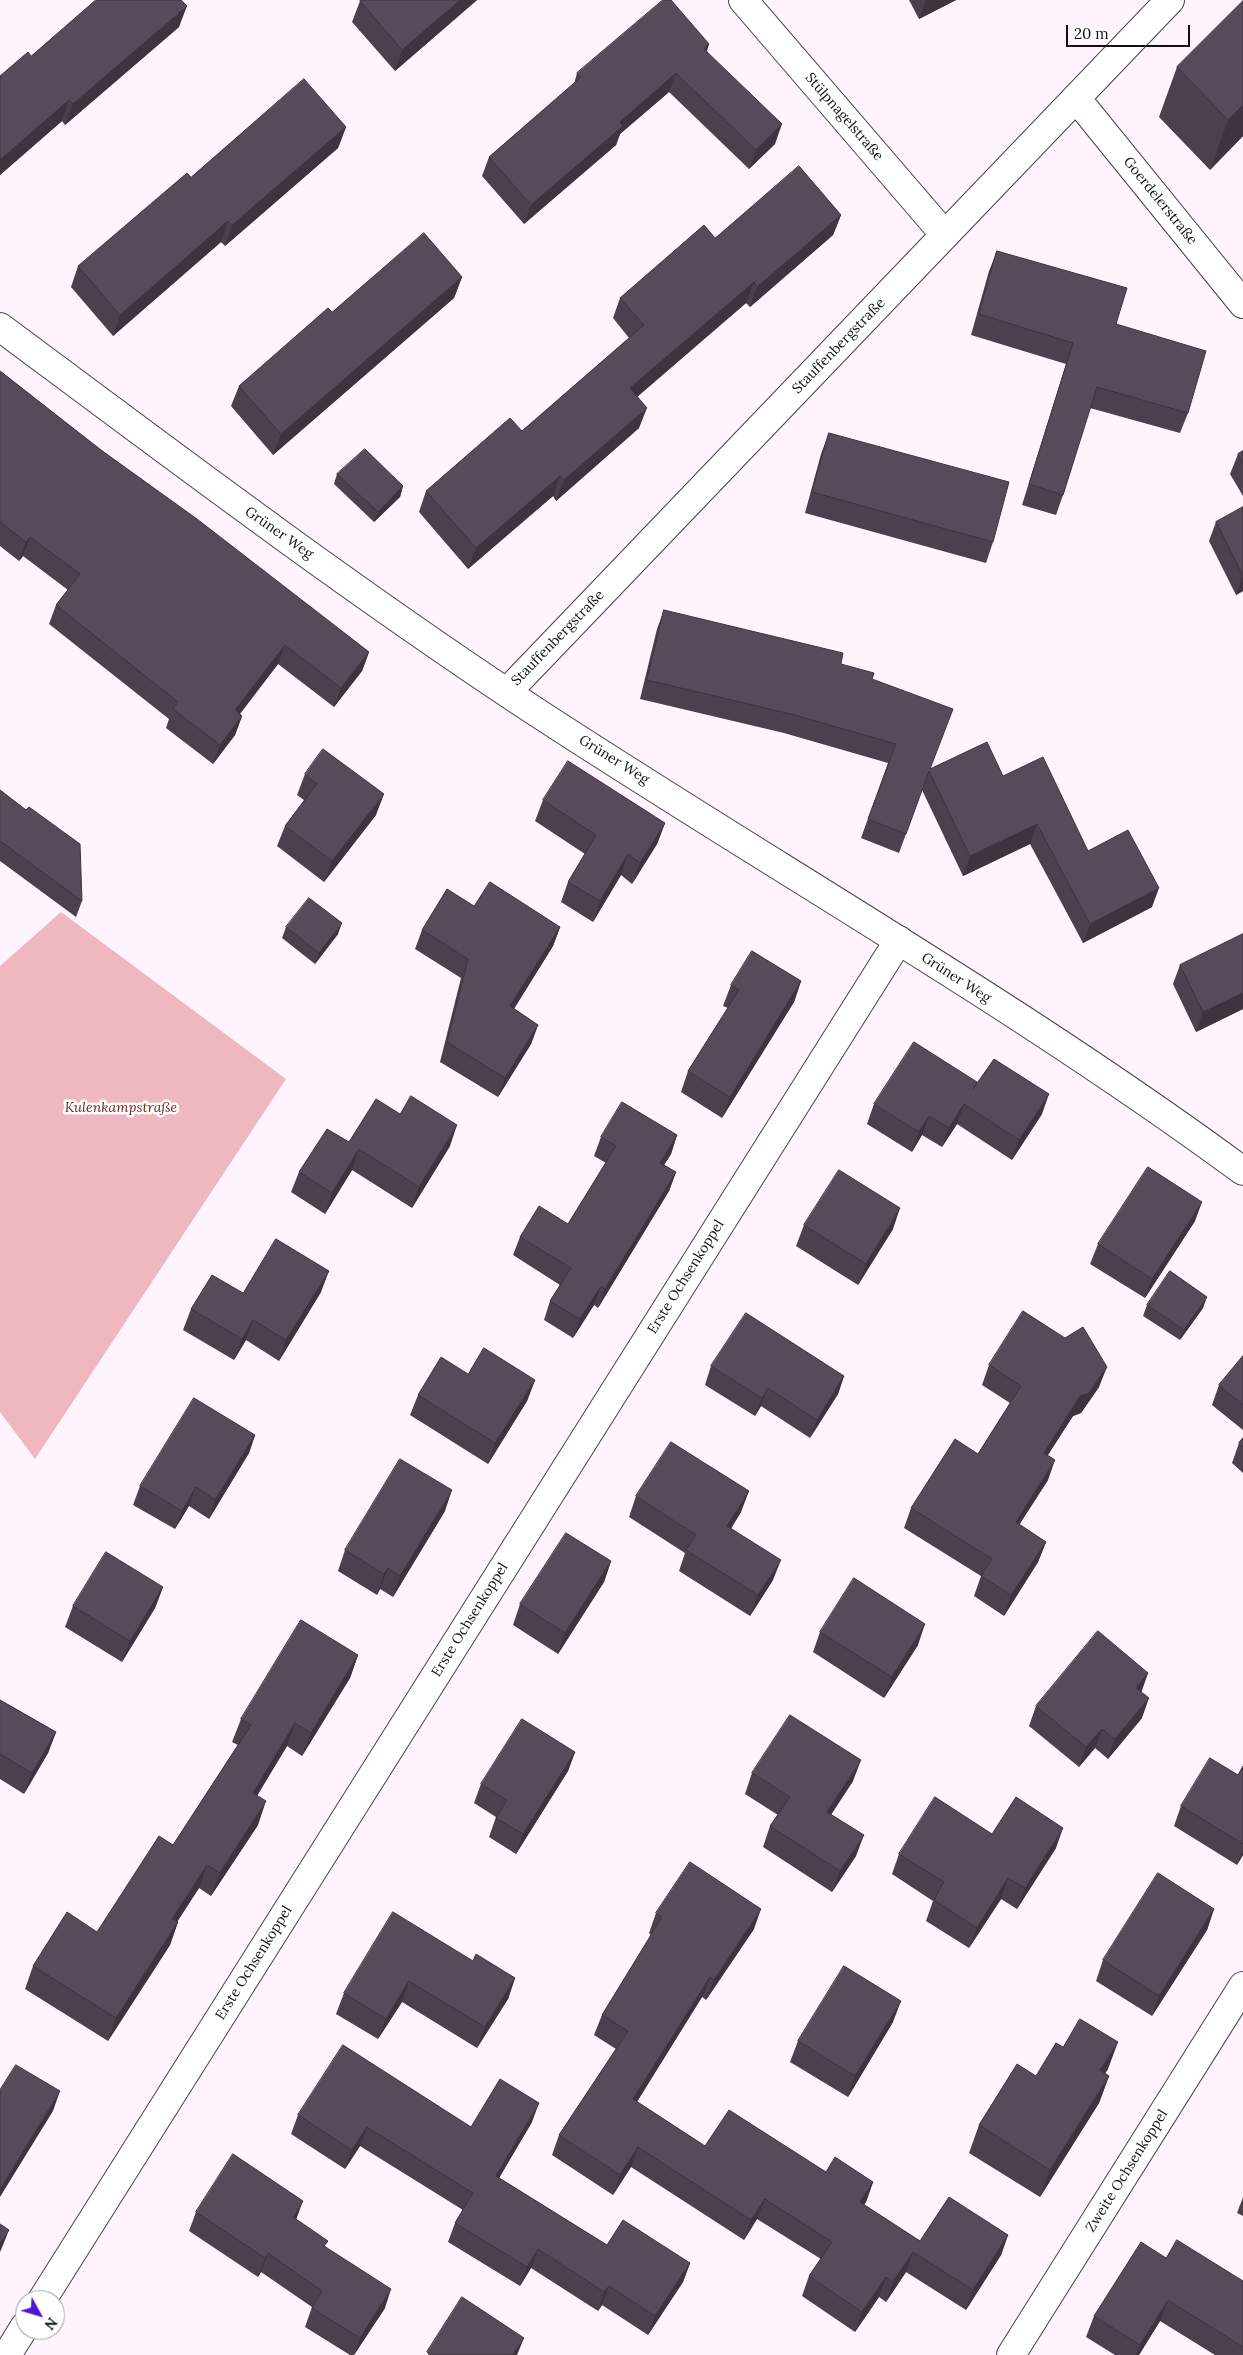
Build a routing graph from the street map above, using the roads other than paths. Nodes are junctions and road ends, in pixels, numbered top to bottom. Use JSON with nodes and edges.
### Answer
{"nodes":[{"id":1,"x":743,"y":0,"type":"edge"},
{"id":2,"x":1170,"y":0,"type":"edge"},
{"id":3,"x":1076,"y":98,"type":"junction"},
{"id":4,"x":945,"y":235,"type":"junction"},
{"id":5,"x":1243,"y":304,"type":"edge"},
{"id":6,"x":0,"y":327,"type":"edge"},
{"id":7,"x":507,"y":692,"type":"junction"},
{"id":8,"x":899,"y":940,"type":"junction"},
{"id":9,"x":1243,"y":1171,"type":"edge"},
{"id":10,"x":1243,"y":1986,"type":"edge"},
{"id":11,"x":48,"y":2290,"type":"edge"},
{"id":12,"x":16,"y":2340,"type":"edge"},
{"id":13,"x":7,"y":2355,"type":"edge"},
{"id":14,"x":1011,"y":2355,"type":"edge"}],
"edges":[{"from":1,"to":4,"type":"street","name":"Stülpnagelstraße"},
{"from":2,"to":3,"type":"street","name":"Stauffenbergstraße"},
{"from":3,"to":4,"type":"street","name":"Stauffenbergstraße"},
{"from":3,"to":5,"type":"street","name":"Goerdelerstraße"},
{"from":4,"to":7,"type":"street","name":"Stauffenbergstraße"},
{"from":6,"to":7,"type":"street","name":"Grüner Weg"},
{"from":7,"to":8,"type":"street","name":"Grüner Weg"},
{"from":8,"to":9,"type":"street","name":"Grüner Weg"},
{"from":8,"to":11,"type":"street","name":"Erste Ochsenkoppel"},
{"from":10,"to":14,"type":"street","name":"Zweite Ochsenkoppel"},
{"from":12,"to":13,"type":"street"}]}
